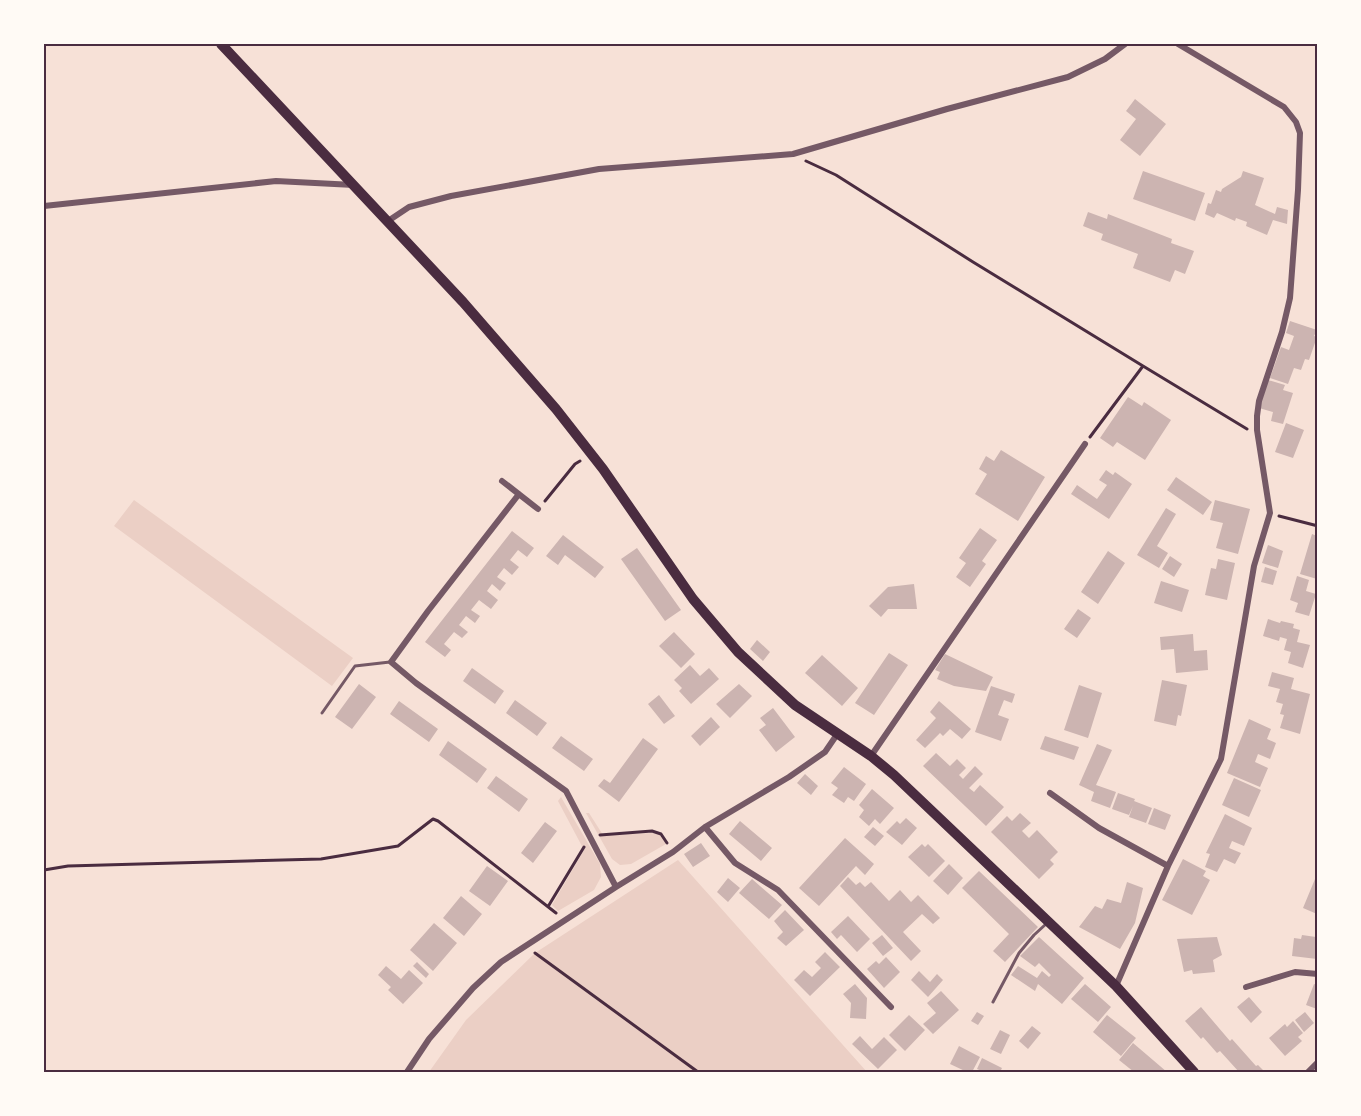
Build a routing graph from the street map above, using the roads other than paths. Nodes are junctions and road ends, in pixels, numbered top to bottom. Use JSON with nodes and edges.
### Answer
{"nodes":[{"id":1,"x":221,"y":44,"type":"edge"},
{"id":2,"x":1125,"y":44,"type":"edge"},
{"id":3,"x":1178,"y":44,"type":"edge"},
{"id":4,"x":354,"y":185,"type":"junction"},
{"id":5,"x":44,"y":206,"type":"edge"},
{"id":6,"x":388,"y":221,"type":"junction"},
{"id":7,"x":1085,"y":444,"type":"road end"},
{"id":8,"x":502,"y":481,"type":"dead end"},
{"id":9,"x":519,"y":494,"type":"junction"},
{"id":10,"x":538,"y":509,"type":"road end"},
{"id":11,"x":391,"y":662,"type":"junction"},
{"id":12,"x":322,"y":713,"type":"dead end"},
{"id":13,"x":838,"y":733,"type":"junction"},
{"id":14,"x":871,"y":756,"type":"junction"},
{"id":15,"x":1050,"y":792,"type":"dead end"},
{"id":16,"x":705,"y":827,"type":"junction"},
{"id":17,"x":1167,"y":866,"type":"junction"},
{"id":18,"x":616,"y":886,"type":"junction"},
{"id":19,"x":1048,"y":922,"type":"junction"},
{"id":20,"x":1317,"y":974,"type":"edge"},
{"id":21,"x":1116,"y":986,"type":"junction"},
{"id":22,"x":1246,"y":987,"type":"dead end"},
{"id":23,"x":993,"y":1002,"type":"dead end"},
{"id":24,"x":891,"y":1007,"type":"dead end"},
{"id":25,"x":1316,"y":1066,"type":"edge"},
{"id":26,"x":407,"y":1072,"type":"edge"},
{"id":27,"x":1194,"y":1072,"type":"edge"},
{"id":28,"x":1308,"y":1072,"type":"edge"}],
"edges":[{"from":1,"to":4,"type":"main road"},
{"from":2,"to":6,"type":"street"},
{"from":3,"to":17,"type":"street"},
{"from":4,"to":5,"type":"street"},
{"from":4,"to":6,"type":"main road"},
{"from":6,"to":13,"type":"main road"},
{"from":7,"to":14,"type":"street"},
{"from":8,"to":9,"type":"street"},
{"from":9,"to":10,"type":"street"},
{"from":9,"to":11,"type":"street"},
{"from":11,"to":12,"type":"lane"},
{"from":11,"to":18,"type":"street"},
{"from":13,"to":14,"type":"main road"},
{"from":13,"to":16,"type":"street"},
{"from":14,"to":19,"type":"main road"},
{"from":15,"to":17,"type":"street"},
{"from":16,"to":18,"type":"street"},
{"from":16,"to":24,"type":"street"},
{"from":17,"to":21,"type":"street"},
{"from":18,"to":26,"type":"street"},
{"from":19,"to":21,"type":"main road"},
{"from":19,"to":23,"type":"lane"},
{"from":20,"to":22,"type":"street"},
{"from":21,"to":27,"type":"main road"},
{"from":25,"to":28,"type":"street"}]}
